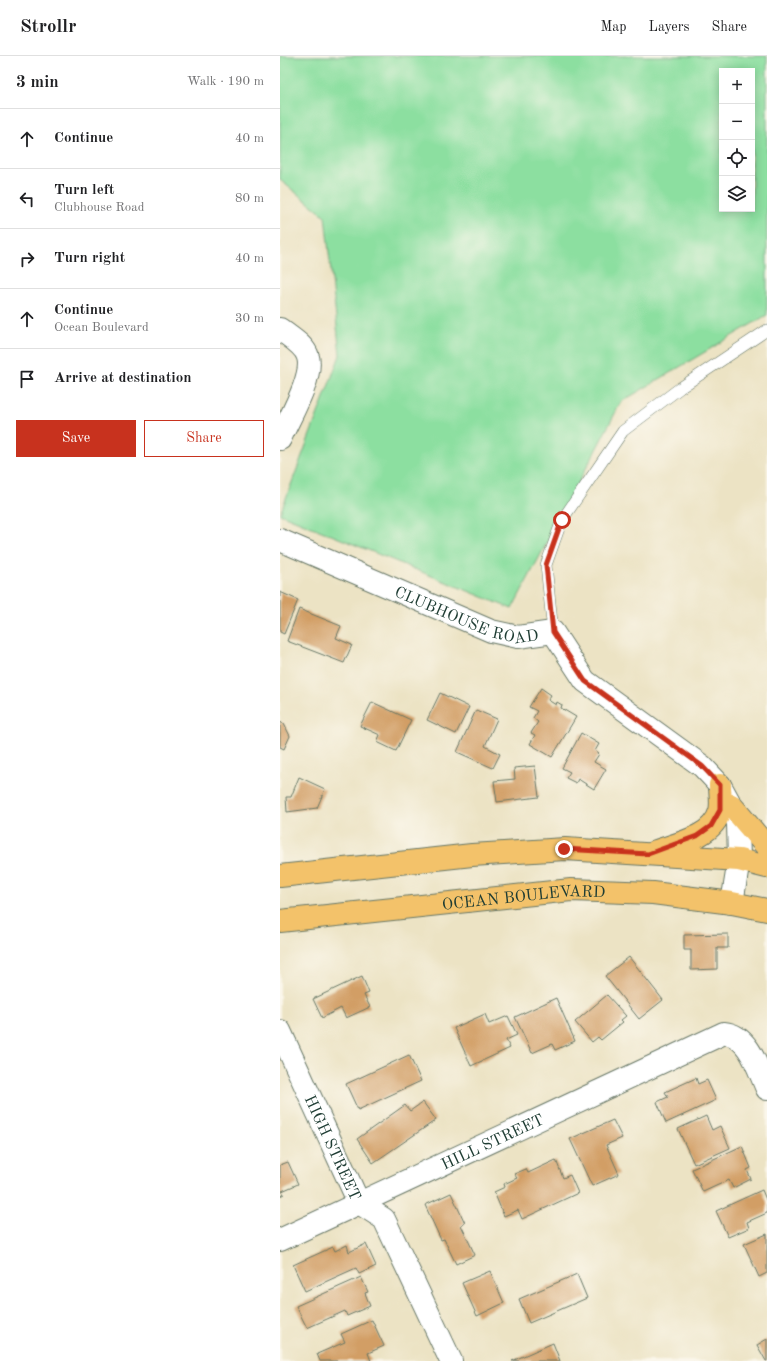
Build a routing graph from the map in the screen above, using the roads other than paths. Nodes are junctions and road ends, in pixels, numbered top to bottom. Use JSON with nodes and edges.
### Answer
{"nodes":[{"id":1,"x":280,"y":329,"type":"edge"},
{"id":2,"x":767,"y":330,"type":"edge"},
{"id":3,"x":280,"y":439,"type":"edge"},
{"id":4,"x":280,"y":540,"type":"edge"},
{"id":5,"x":553,"y":632,"type":"junction"},
{"id":6,"x":720,"y":785,"type":"junction"},
{"id":7,"x":732,"y":805,"type":"junction"},
{"id":8,"x":767,"y":847,"type":"edge"},
{"id":9,"x":648,"y":854,"type":"junction"},
{"id":10,"x":739,"y":860,"type":"junction"},
{"id":11,"x":767,"y":867,"type":"edge"},
{"id":12,"x":280,"y":876,"type":"edge"},
{"id":13,"x":732,"y":903,"type":"junction"},
{"id":14,"x":767,"y":910,"type":"edge"},
{"id":15,"x":280,"y":921,"type":"edge"},
{"id":16,"x":280,"y":1031,"type":"edge"},
{"id":17,"x":767,"y":1089,"type":"edge"},
{"id":18,"x":359,"y":1203,"type":"junction"},
{"id":19,"x":280,"y":1240,"type":"edge"},
{"id":20,"x":451,"y":1361,"type":"edge"}],
"edges":[{"from":1,"to":3,"type":"street"},
{"from":2,"to":5,"type":"lane"},
{"from":4,"to":5,"type":"street","name":"CLUBHOUSE ROAD"},
{"from":5,"to":6,"type":"street","name":"CLUBHOUSE ROAD"},
{"from":6,"to":7,"type":"street","name":"CLUBHOUSE ROAD"},
{"from":6,"to":9,"type":"main road"},
{"from":7,"to":8,"type":"main road"},
{"from":7,"to":10,"type":"street","name":"CLUBHOUSE ROAD"},
{"from":9,"to":10,"type":"main road"},
{"from":9,"to":12,"type":"main road"},
{"from":10,"to":11,"type":"main road"},
{"from":10,"to":13,"type":"street","name":"CLUBHOUSE ROAD"},
{"from":13,"to":14,"type":"main road","name":"OCEAN BOULEVARD"},
{"from":13,"to":15,"type":"main road","name":"OCEAN BOULEVARD"},
{"from":16,"to":18,"type":"street","name":"HIGH STREET"},
{"from":17,"to":18,"type":"street","name":"HILL STREET"},
{"from":18,"to":19,"type":"street","name":"HILL STREET"},
{"from":18,"to":20,"type":"street","name":"HIGH STREET"}]}
